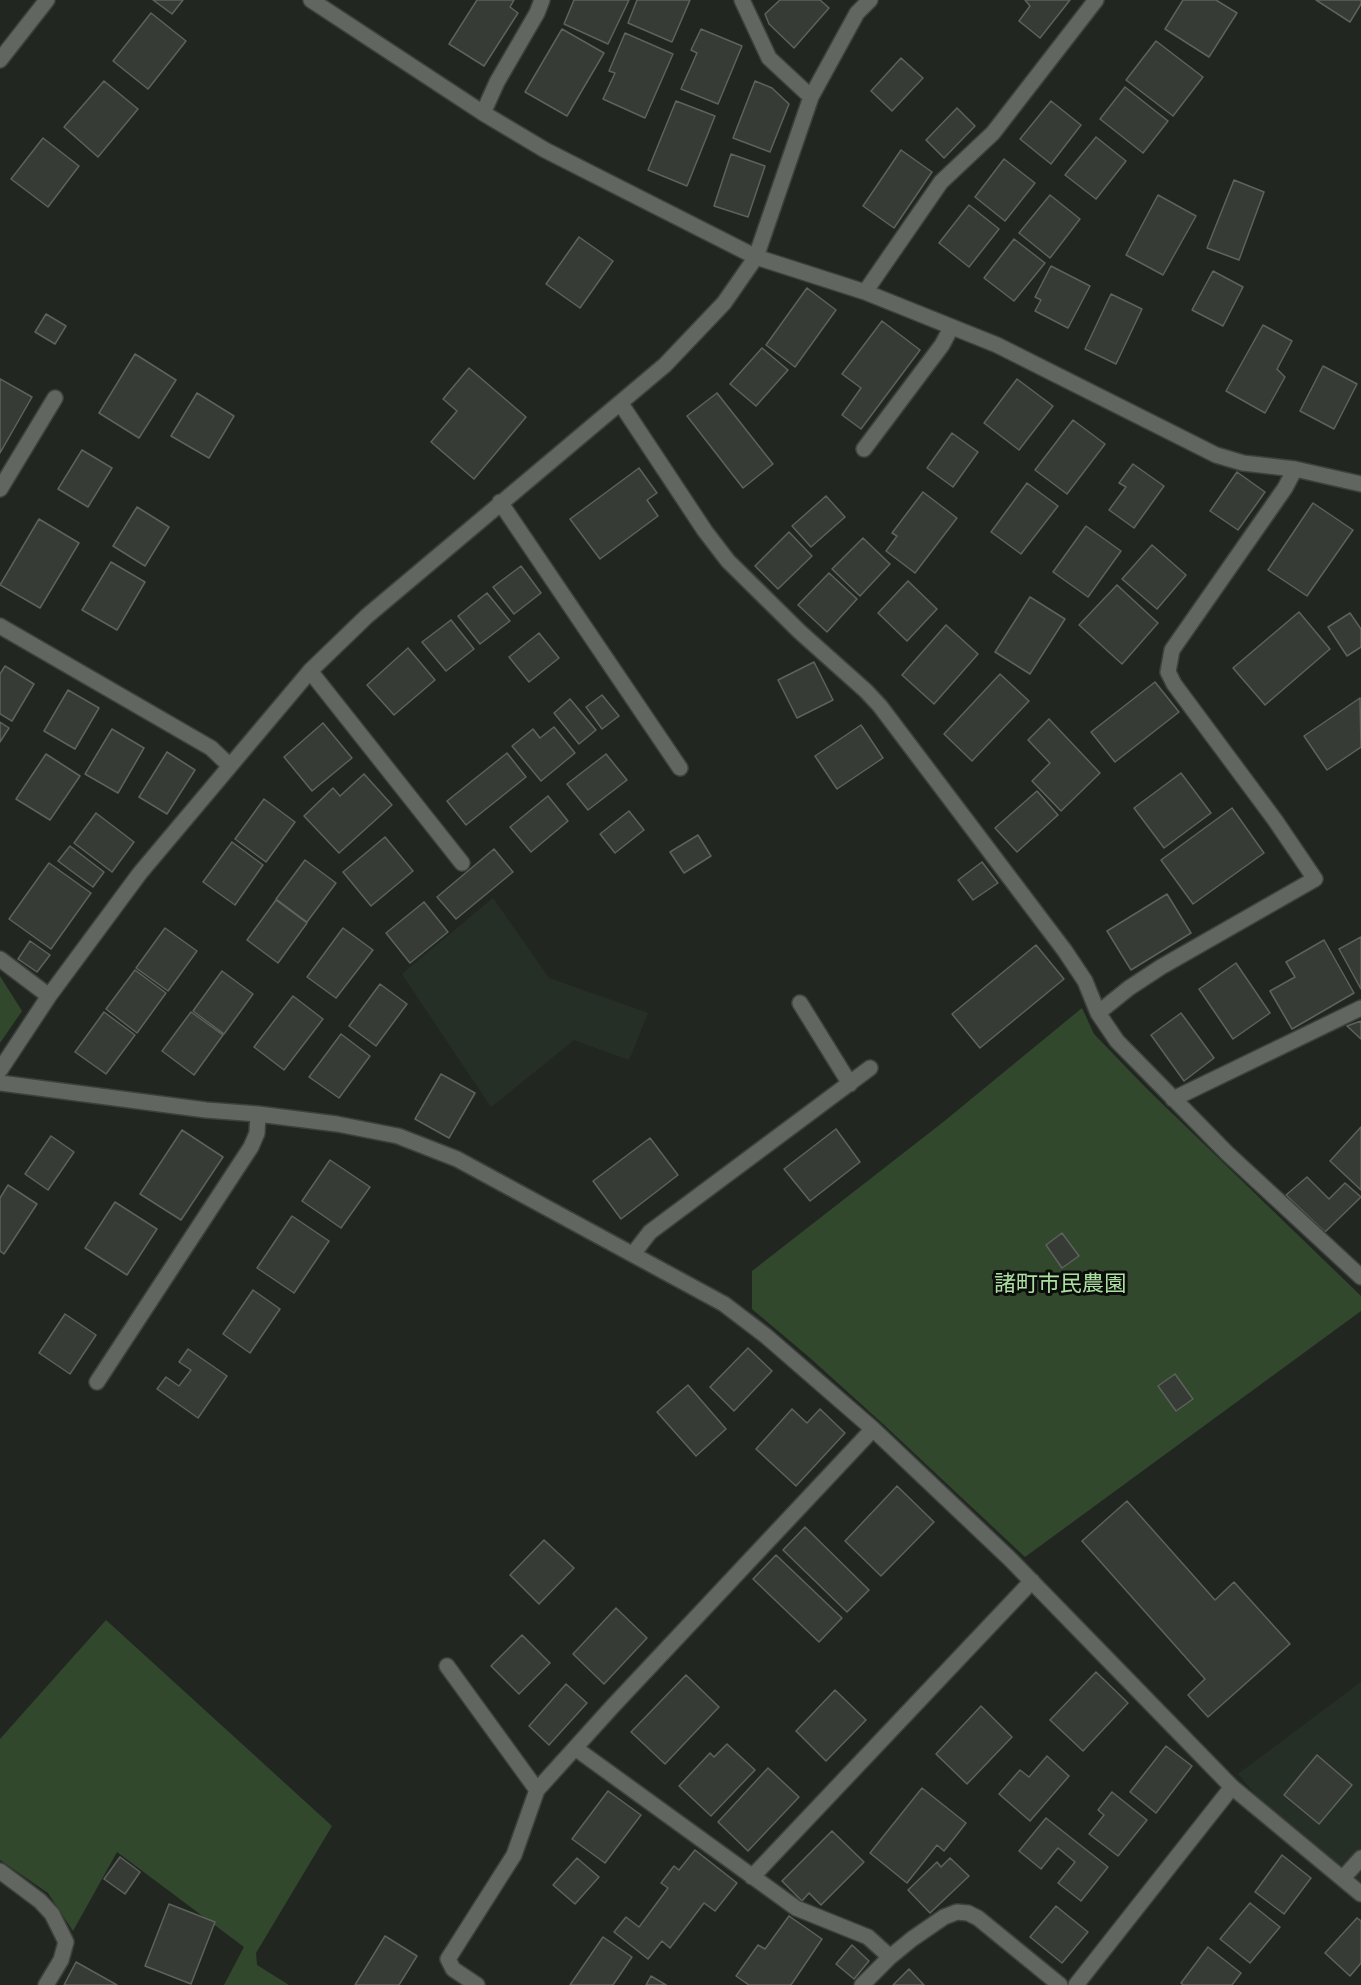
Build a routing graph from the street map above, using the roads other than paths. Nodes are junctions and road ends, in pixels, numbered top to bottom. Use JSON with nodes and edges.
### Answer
{"nodes":[{"id":1,"x":47,"y":0,"type":"edge"},
{"id":2,"x":311,"y":0,"type":"edge"},
{"id":3,"x":542,"y":0,"type":"edge"},
{"id":4,"x":742,"y":0,"type":"edge"},
{"id":5,"x":870,"y":0,"type":"edge"},
{"id":6,"x":1096,"y":0,"type":"edge"},
{"id":7,"x":0,"y":60,"type":"edge"},
{"id":8,"x":811,"y":97,"type":"junction"},
{"id":9,"x":483,"y":112,"type":"junction"},
{"id":10,"x":756,"y":257,"type":"junction"},
{"id":11,"x":865,"y":292,"type":"junction"},
{"id":12,"x":951,"y":328,"type":"junction"},
{"id":13,"x":55,"y":398,"type":"dead end"},
{"id":14,"x":621,"y":404,"type":"junction"},
{"id":15,"x":864,"y":449,"type":"dead end"},
{"id":16,"x":1295,"y":470,"type":"junction"},
{"id":17,"x":1361,"y":484,"type":"edge"},
{"id":18,"x":0,"y":489,"type":"edge"},
{"id":19,"x":500,"y":502,"type":"junction"},
{"id":20,"x":0,"y":626,"type":"edge"},
{"id":21,"x":310,"y":671,"type":"junction"},
{"id":22,"x":230,"y":766,"type":"junction"},
{"id":23,"x":680,"y":768,"type":"dead end"},
{"id":24,"x":462,"y":863,"type":"dead end"},
{"id":25,"x":0,"y":959,"type":"edge"},
{"id":26,"x":49,"y":996,"type":"junction"},
{"id":27,"x":800,"y":1003,"type":"dead end"},
{"id":28,"x":1361,"y":1008,"type":"edge"},
{"id":29,"x":1098,"y":1013,"type":"junction"},
{"id":30,"x":870,"y":1068,"type":"dead end"},
{"id":31,"x":0,"y":1070,"type":"edge"},
{"id":32,"x":0,"y":1083,"type":"edge"},
{"id":33,"x":850,"y":1083,"type":"junction"},
{"id":34,"x":1173,"y":1098,"type":"junction"},
{"id":35,"x":258,"y":1114,"type":"junction"},
{"id":36,"x":633,"y":1254,"type":"junction"},
{"id":37,"x":1361,"y":1277,"type":"edge"},
{"id":38,"x":97,"y":1382,"type":"dead end"},
{"id":39,"x":873,"y":1429,"type":"junction"},
{"id":40,"x":1032,"y":1581,"type":"junction"},
{"id":41,"x":447,"y":1666,"type":"dead end"},
{"id":42,"x":575,"y":1748,"type":"junction"},
{"id":43,"x":1232,"y":1788,"type":"junction"},
{"id":44,"x":537,"y":1790,"type":"junction"},
{"id":45,"x":1361,"y":1858,"type":"edge"},
{"id":46,"x":0,"y":1871,"type":"edge"},
{"id":47,"x":752,"y":1877,"type":"junction"},
{"id":48,"x":1343,"y":1878,"type":"junction"},
{"id":49,"x":1361,"y":1893,"type":"edge"},
{"id":50,"x":890,"y":1957,"type":"junction"},
{"id":51,"x":46,"y":1985,"type":"edge"},
{"id":52,"x":477,"y":1985,"type":"edge"},
{"id":53,"x":862,"y":1985,"type":"edge"},
{"id":54,"x":1060,"y":1985,"type":"edge"},
{"id":55,"x":1076,"y":1985,"type":"edge"}],
"edges":[{"from":1,"to":7,"type":"street"},
{"from":2,"to":9,"type":"street"},
{"from":3,"to":9,"type":"street"},
{"from":4,"to":8,"type":"street"},
{"from":5,"to":8,"type":"street"},
{"from":6,"to":11,"type":"street"},
{"from":8,"to":10,"type":"street"},
{"from":9,"to":10,"type":"street"},
{"from":10,"to":11,"type":"street"},
{"from":10,"to":14,"type":"street"},
{"from":11,"to":12,"type":"street"},
{"from":12,"to":15,"type":"street"},
{"from":12,"to":16,"type":"street"},
{"from":13,"to":18,"type":"street"},
{"from":14,"to":19,"type":"street"},
{"from":14,"to":29,"type":"street"},
{"from":16,"to":17,"type":"street"},
{"from":16,"to":29,"type":"street"},
{"from":19,"to":21,"type":"street"},
{"from":19,"to":23,"type":"street"},
{"from":20,"to":22,"type":"street"},
{"from":21,"to":22,"type":"street"},
{"from":21,"to":24,"type":"street"},
{"from":22,"to":26,"type":"street"},
{"from":25,"to":26,"type":"street"},
{"from":26,"to":31,"type":"street"},
{"from":27,"to":33,"type":"street"},
{"from":28,"to":34,"type":"street"},
{"from":29,"to":34,"type":"street"},
{"from":30,"to":33,"type":"street"},
{"from":32,"to":35,"type":"street"},
{"from":33,"to":36,"type":"street"},
{"from":34,"to":37,"type":"street"},
{"from":35,"to":36,"type":"street"},
{"from":35,"to":38,"type":"street"},
{"from":36,"to":39,"type":"street"},
{"from":39,"to":40,"type":"street"},
{"from":39,"to":42,"type":"street"},
{"from":40,"to":43,"type":"street"},
{"from":40,"to":47,"type":"street"},
{"from":41,"to":44,"type":"street"},
{"from":42,"to":44,"type":"street"},
{"from":42,"to":47,"type":"street"},
{"from":43,"to":48,"type":"street"},
{"from":43,"to":55,"type":"street"},
{"from":44,"to":52,"type":"street"},
{"from":45,"to":48,"type":"street"},
{"from":46,"to":51,"type":"street"},
{"from":47,"to":50,"type":"street"},
{"from":48,"to":49,"type":"street"},
{"from":50,"to":53,"type":"street"},
{"from":50,"to":54,"type":"street"}]}
